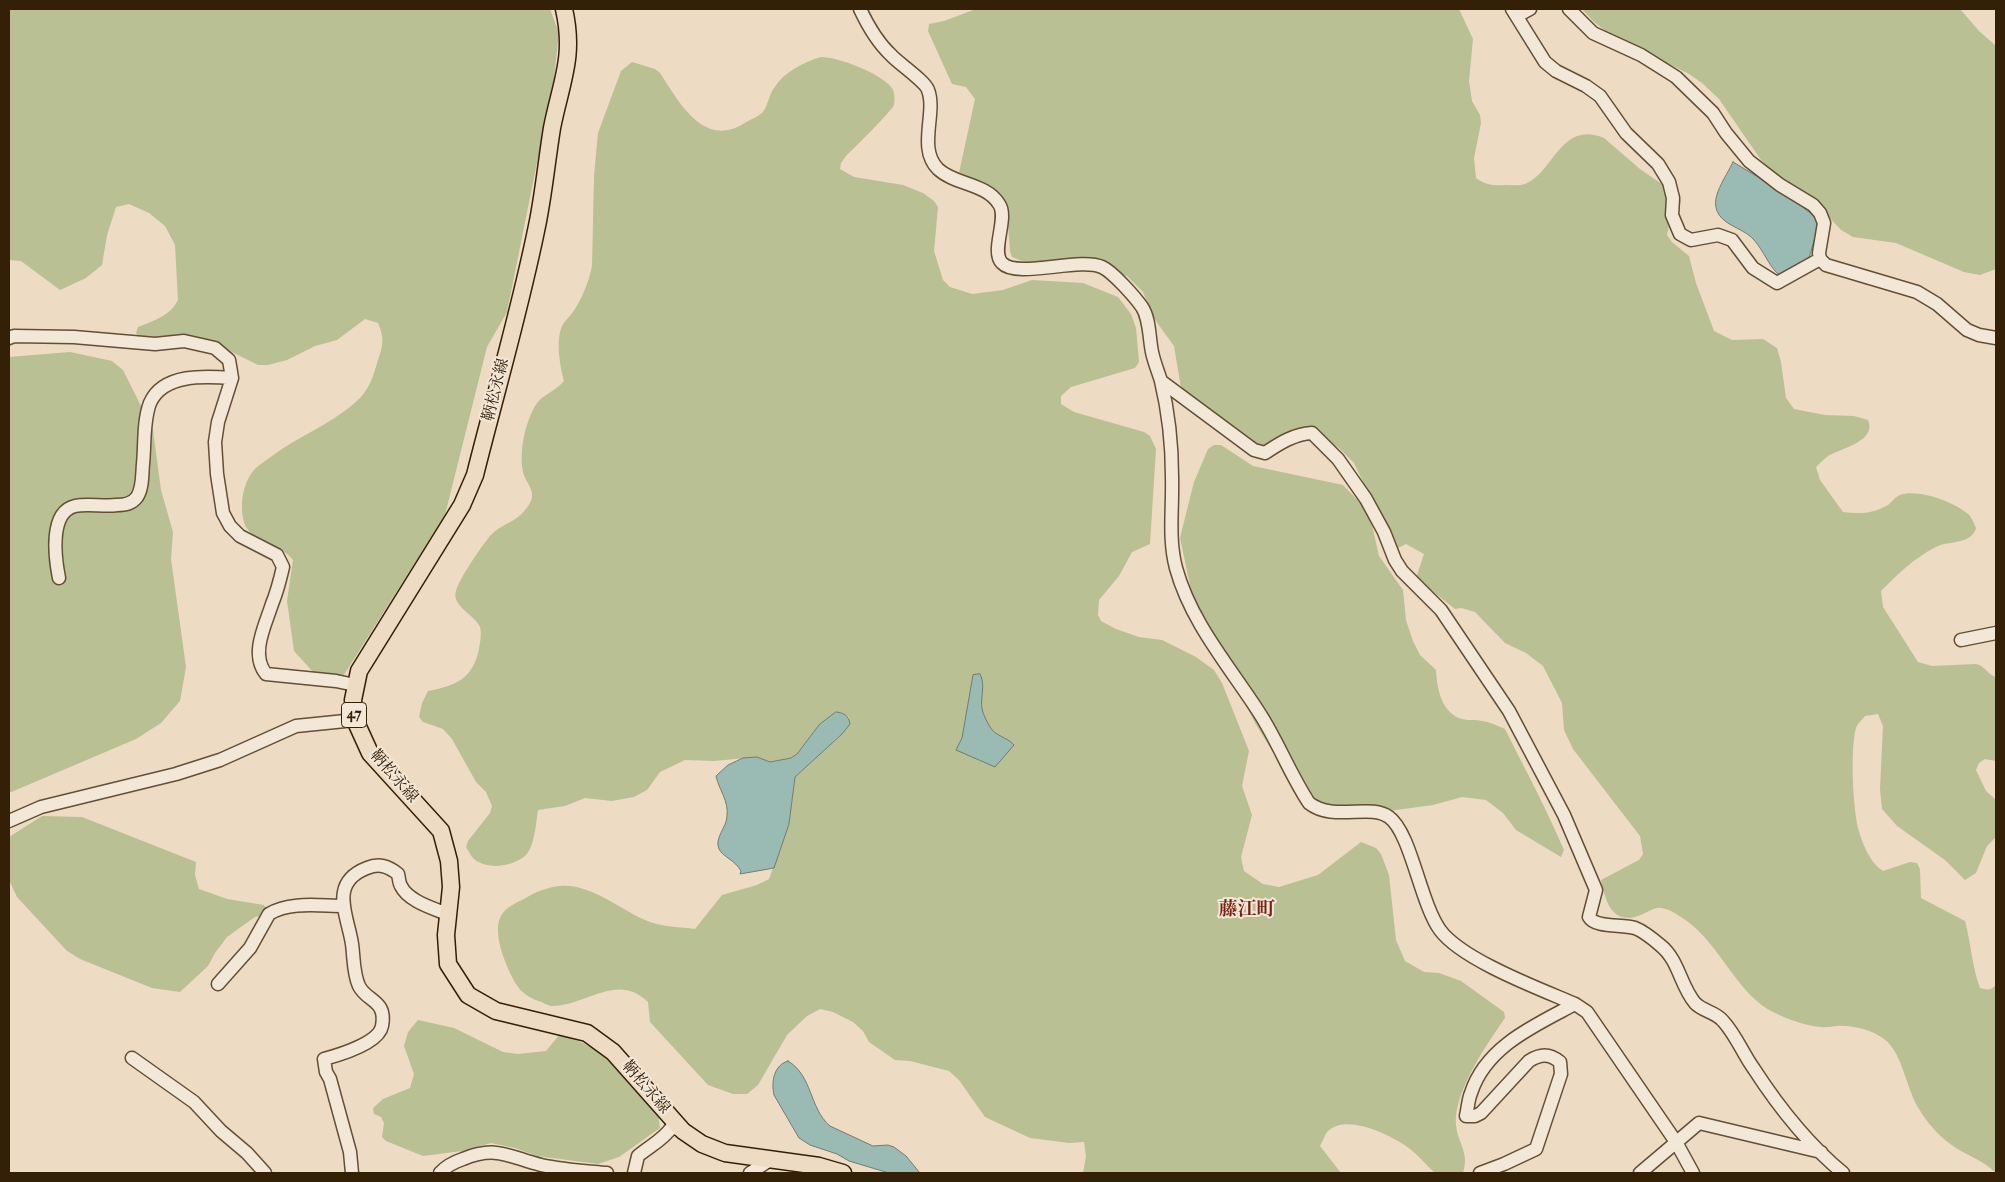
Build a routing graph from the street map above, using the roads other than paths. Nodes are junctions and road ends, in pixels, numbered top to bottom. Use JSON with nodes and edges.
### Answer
{"nodes":[{"id":1,"x":564,"y":9,"type":"edge"},
{"id":2,"x":860,"y":9,"type":"edge"},
{"id":3,"x":1530,"y":9,"type":"edge"},
{"id":4,"x":1569,"y":9,"type":"edge"},
{"id":5,"x":1514,"y":13,"type":"edge"},
{"id":6,"x":1820,"y":259,"type":"junction"},
{"id":7,"x":9,"y":338,"type":"edge"},
{"id":8,"x":1996,"y":338,"type":"edge"},
{"id":9,"x":232,"y":378,"type":"junction"},
{"id":10,"x":1161,"y":382,"type":"junction"},
{"id":11,"x":59,"y":578,"type":"dead end"},
{"id":12,"x":1996,"y":633,"type":"edge"},
{"id":13,"x":1961,"y":640,"type":"dead end"},
{"id":14,"x":356,"y":685,"type":"junction"},
{"id":15,"x":355,"y":720,"type":"junction"},
{"id":16,"x":9,"y":821,"type":"edge"},
{"id":17,"x":343,"y":906,"type":"junction"},
{"id":18,"x":447,"y":914,"type":"junction"},
{"id":19,"x":218,"y":984,"type":"dead end"},
{"id":20,"x":1575,"y":1004,"type":"junction"},
{"id":21,"x":132,"y":1058,"type":"dead end"},
{"id":22,"x":683,"y":1131,"type":"junction"},
{"id":23,"x":1676,"y":1142,"type":"junction"},
{"id":24,"x":1821,"y":1152,"type":"junction"},
{"id":25,"x":770,"y":1160,"type":"junction"},
{"id":26,"x":634,"y":1172,"type":"edge"},
{"id":27,"x":265,"y":1173,"type":"edge"},
{"id":28,"x":352,"y":1173,"type":"edge"},
{"id":29,"x":440,"y":1173,"type":"edge"},
{"id":30,"x":607,"y":1173,"type":"edge"},
{"id":31,"x":620,"y":1173,"type":"edge"},
{"id":32,"x":750,"y":1173,"type":"edge"},
{"id":33,"x":843,"y":1173,"type":"edge"},
{"id":34,"x":1480,"y":1173,"type":"edge"},
{"id":35,"x":1640,"y":1173,"type":"edge"},
{"id":36,"x":1693,"y":1173,"type":"edge"},
{"id":37,"x":1843,"y":1173,"type":"edge"}],
"edges":[{"from":1,"to":14,"type":"main road","name":"鞆松永線","number":"47"},
{"from":2,"to":10,"type":"street"},
{"from":3,"to":5,"type":"street"},
{"from":4,"to":6,"type":"street"},
{"from":5,"to":6,"type":"street"},
{"from":6,"to":8,"type":"street"},
{"from":7,"to":9,"type":"street"},
{"from":9,"to":11,"type":"street"},
{"from":9,"to":14,"type":"street"},
{"from":10,"to":20,"type":"street"},
{"from":10,"to":24,"type":"street"},
{"from":12,"to":13,"type":"street"},
{"from":14,"to":15,"type":"main road","name":"鞆松永線","number":"47"},
{"from":15,"to":16,"type":"street"},
{"from":15,"to":18,"type":"main road","name":"鞆松永線","number":"47"},
{"from":17,"to":18,"type":"street"},
{"from":17,"to":19,"type":"street"},
{"from":17,"to":28,"type":"street"},
{"from":18,"to":22,"type":"main road","name":"鞆松永線","number":"47"},
{"from":20,"to":23,"type":"street"},
{"from":20,"to":34,"type":"street"},
{"from":21,"to":27,"type":"street"},
{"from":22,"to":25,"type":"main road","name":"鞆松永線","number":"47"},
{"from":22,"to":26,"type":"street"},
{"from":23,"to":24,"type":"street"},
{"from":23,"to":35,"type":"street"},
{"from":23,"to":36,"type":"street"},
{"from":24,"to":37,"type":"street"},
{"from":25,"to":32,"type":"street"},
{"from":25,"to":33,"type":"main road","name":"鞆松永線","number":"47"},
{"from":26,"to":31,"type":"street"},
{"from":29,"to":30,"type":"street"}]}
